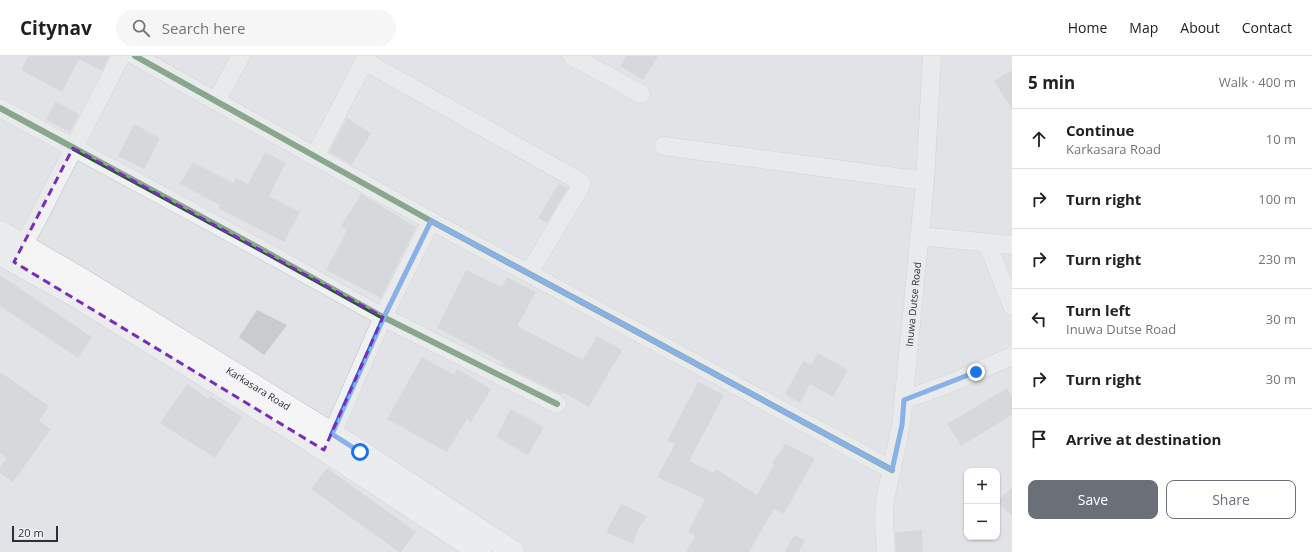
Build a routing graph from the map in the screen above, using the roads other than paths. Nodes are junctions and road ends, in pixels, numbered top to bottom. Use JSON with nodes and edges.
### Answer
{"nodes":[{"id":1,"x":121,"y":56,"type":"edge"},
{"id":2,"x":135,"y":56,"type":"edge"},
{"id":3,"x":241,"y":56,"type":"edge"},
{"id":4,"x":572,"y":56,"type":"edge"},
{"id":5,"x":932,"y":56,"type":"edge"},
{"id":6,"x":366,"y":58,"type":"edge"},
{"id":7,"x":641,"y":94,"type":"dead end"},
{"id":8,"x":216,"y":101,"type":"junction"},
{"id":9,"x":0,"y":108,"type":"edge"},
{"id":10,"x":664,"y":146,"type":"dead end"},
{"id":11,"x":73,"y":148,"type":"junction"},
{"id":12,"x":315,"y":156,"type":"junction"},
{"id":13,"x":925,"y":181,"type":"junction"},
{"id":14,"x":431,"y":221,"type":"junction"},
{"id":15,"x":0,"y":232,"type":"edge"},
{"id":16,"x":920,"y":236,"type":"junction"},
{"id":17,"x":987,"y":243,"type":"junction"},
{"id":18,"x":1012,"y":245,"type":"edge"},
{"id":19,"x":13,"y":254,"type":"edge"},
{"id":20,"x":529,"y":273,"type":"junction"},
{"id":21,"x":1012,"y":306,"type":"edge"},
{"id":22,"x":384,"y":317,"type":"junction"},
{"id":23,"x":1012,"y":356,"type":"edge"},
{"id":24,"x":904,"y":400,"type":"junction"},
{"id":25,"x":557,"y":404,"type":"dead end"},
{"id":26,"x":328,"y":442,"type":"junction"},
{"id":27,"x":892,"y":470,"type":"junction"},
{"id":28,"x":480,"y":552,"type":"edge"},
{"id":29,"x":514,"y":552,"type":"edge"},
{"id":30,"x":886,"y":552,"type":"edge"}],
"edges":[{"from":1,"to":11,"type":"street"},
{"from":2,"to":8,"type":"street"},
{"from":3,"to":8,"type":"street"},
{"from":4,"to":7,"type":"street"},
{"from":5,"to":13,"type":"street","name":"Inuwa Dutse Road"},
{"from":6,"to":12,"type":"street"},
{"from":6,"to":20,"type":"street"},
{"from":8,"to":12,"type":"street"},
{"from":9,"to":11,"type":"street"},
{"from":10,"to":13,"type":"street"},
{"from":11,"to":19,"type":"street"},
{"from":11,"to":22,"type":"street"},
{"from":12,"to":14,"type":"street"},
{"from":13,"to":16,"type":"street","name":"Inuwa Dutse Road"},
{"from":14,"to":20,"type":"street"},
{"from":14,"to":22,"type":"street"},
{"from":15,"to":19,"type":"main road","name":"Karkasara Road"},
{"from":16,"to":17,"type":"street"},
{"from":16,"to":24,"type":"street","name":"Inuwa Dutse Road"},
{"from":17,"to":18,"type":"street"},
{"from":17,"to":21,"type":"street"},
{"from":19,"to":26,"type":"main road","name":"Karkasara Road"},
{"from":20,"to":27,"type":"street"},
{"from":22,"to":25,"type":"street"},
{"from":22,"to":26,"type":"street"},
{"from":23,"to":24,"type":"street"},
{"from":24,"to":27,"type":"street","name":"Inuwa Dutse Road"},
{"from":26,"to":28,"type":"main road","name":"Karkasara Road"},
{"from":26,"to":29,"type":"main road","name":"Karkasara Road"},
{"from":27,"to":30,"type":"street","name":"Inuwa Dutse Road"}]}
